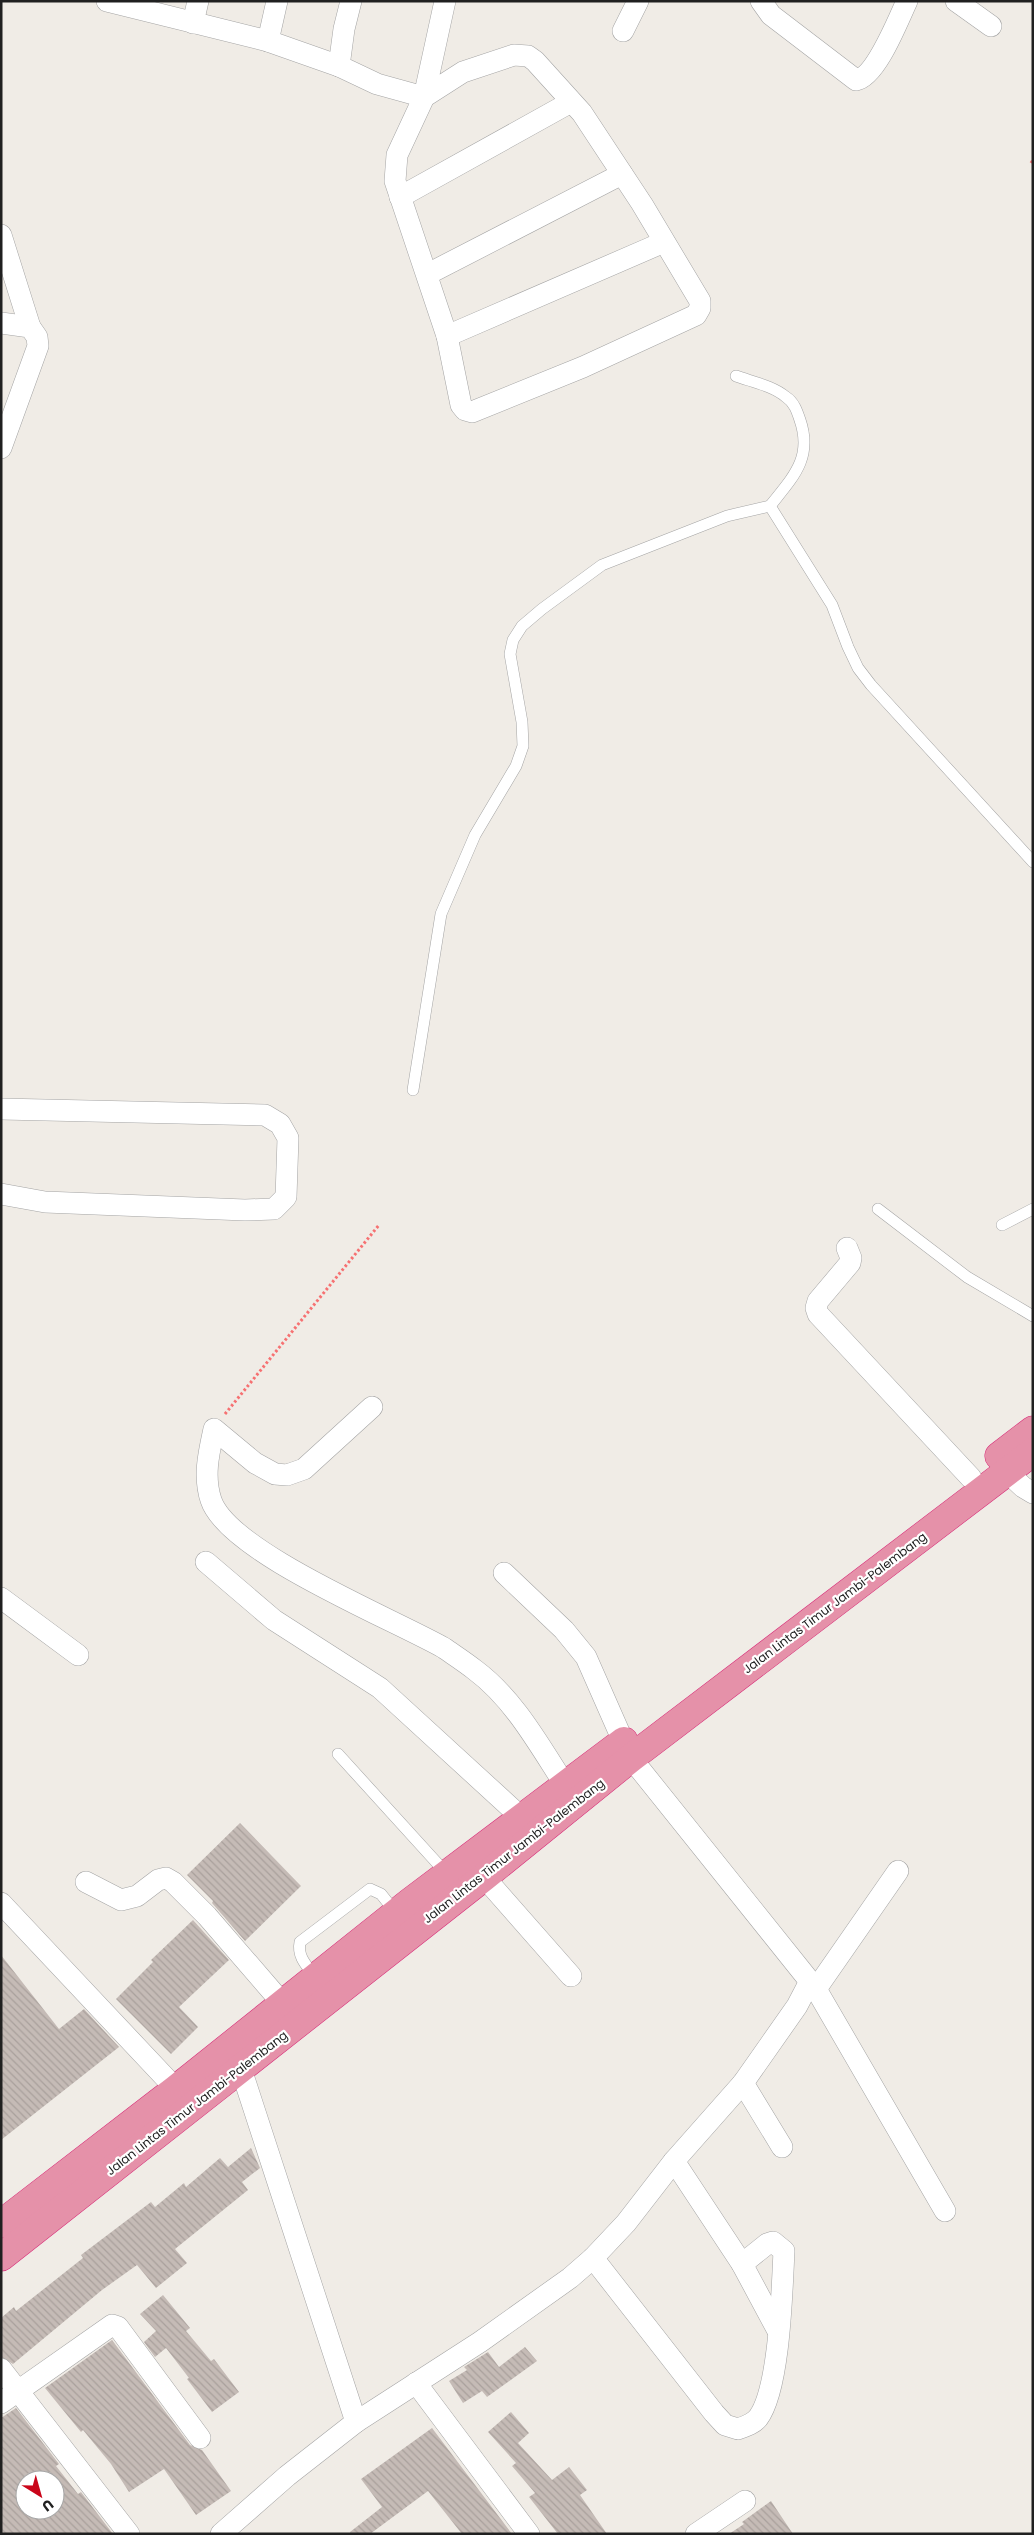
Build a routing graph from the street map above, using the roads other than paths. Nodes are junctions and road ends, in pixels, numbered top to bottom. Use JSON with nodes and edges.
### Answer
{"nodes":[{"id":1,"x":198,"y":1,"type":"edge"},
{"id":2,"x":277,"y":1,"type":"edge"},
{"id":3,"x":351,"y":1,"type":"edge"},
{"id":4,"x":445,"y":1,"type":"edge"},
{"id":5,"x":638,"y":1,"type":"edge"},
{"id":6,"x":761,"y":1,"type":"edge"},
{"id":7,"x":908,"y":1,"type":"edge"},
{"id":8,"x":956,"y":1,"type":"edge"},
{"id":9,"x":113,"y":2,"type":"edge"},
{"id":10,"x":193,"y":24,"type":"junction"},
{"id":11,"x":991,"y":26,"type":"dead end"},
{"id":12,"x":624,"y":31,"type":"dead end"},
{"id":13,"x":268,"y":41,"type":"junction"},
{"id":14,"x":339,"y":66,"type":"junction"},
{"id":15,"x":424,"y":97,"type":"junction"},
{"id":16,"x":571,"y":102,"type":"junction"},
{"id":17,"x":622,"y":174,"type":"junction"},
{"id":18,"x":400,"y":197,"type":"junction"},
{"id":19,"x":1,"y":235,"type":"edge"},
{"id":20,"x":664,"y":242,"type":"junction"},
{"id":21,"x":428,"y":274,"type":"junction"},
{"id":22,"x":1,"y":323,"type":"edge"},
{"id":23,"x":30,"y":327,"type":"junction"},
{"id":24,"x":447,"y":336,"type":"junction"},
{"id":25,"x":736,"y":376,"type":"dead end"},
{"id":26,"x":1,"y":448,"type":"edge"},
{"id":27,"x":770,"y":506,"type":"junction"},
{"id":28,"x":1033,"y":862,"type":"edge"},
{"id":29,"x":413,"y":1090,"type":"dead end"},
{"id":30,"x":1,"y":1109,"type":"edge"},
{"id":31,"x":1,"y":1194,"type":"edge"},
{"id":32,"x":1033,"y":1209,"type":"edge"},
{"id":33,"x":878,"y":1210,"type":"dead end"},
{"id":34,"x":1002,"y":1225,"type":"dead end"},
{"id":35,"x":847,"y":1248,"type":"dead end"},
{"id":36,"x":1033,"y":1316,"type":"edge"},
{"id":37,"x":372,"y":1407,"type":"dead end"},
{"id":38,"x":1033,"y":1430,"type":"edge"},
{"id":39,"x":1033,"y":1452,"type":"edge"},
{"id":40,"x":1007,"y":1472,"type":"junction"},
{"id":41,"x":971,"y":1478,"type":"junction"},
{"id":42,"x":1033,"y":1493,"type":"edge"},
{"id":43,"x":206,"y":1562,"type":"dead end"},
{"id":44,"x":504,"y":1573,"type":"dead end"},
{"id":45,"x":1,"y":1598,"type":"edge"},
{"id":46,"x":78,"y":1655,"type":"dead end"},
{"id":47,"x":627,"y":1750,"type":"junction"},
{"id":48,"x":338,"y":1754,"type":"dead end"},
{"id":49,"x":565,"y":1785,"type":"junction"},
{"id":50,"x":522,"y":1818,"type":"junction"},
{"id":51,"x":898,"y":1871,"type":"dead end"},
{"id":52,"x":447,"y":1874,"type":"junction"},
{"id":53,"x":484,"y":1877,"type":"junction"},
{"id":54,"x":86,"y":1882,"type":"dead end"},
{"id":55,"x":1,"y":1903,"type":"edge"},
{"id":56,"x":396,"y":1913,"type":"junction"},
{"id":57,"x":377,"y":1944,"type":"junction"},
{"id":58,"x":571,"y":1976,"type":"dead end"},
{"id":59,"x":316,"y":1978,"type":"junction"},
{"id":60,"x":812,"y":1986,"type":"junction"},
{"id":61,"x":283,"y":2004,"type":"junction"},
{"id":62,"x":241,"y":2069,"type":"junction"},
{"id":63,"x":743,"y":2082,"type":"junction"},
{"id":64,"x":176,"y":2089,"type":"junction"},
{"id":65,"x":782,"y":2147,"type":"dead end"},
{"id":66,"x":674,"y":2161,"type":"junction"},
{"id":67,"x":945,"y":2211,"type":"dead end"},
{"id":68,"x":1,"y":2224,"type":"edge"},
{"id":69,"x":1,"y":2257,"type":"edge"},
{"id":70,"x":593,"y":2258,"type":"junction"},
{"id":71,"x":742,"y":2264,"type":"junction"},
{"id":72,"x":778,"y":2331,"type":"junction"},
{"id":73,"x":1,"y":2369,"type":"edge"},
{"id":74,"x":416,"y":2383,"type":"junction"},
{"id":75,"x":9,"y":2397,"type":"edge"},
{"id":76,"x":356,"y":2422,"type":"junction"},
{"id":77,"x":200,"y":2438,"type":"dead end"},
{"id":78,"x":745,"y":2501,"type":"dead end"},
{"id":79,"x":129,"y":2534,"type":"edge"},
{"id":80,"x":221,"y":2534,"type":"edge"},
{"id":81,"x":530,"y":2534,"type":"edge"},
{"id":82,"x":696,"y":2534,"type":"edge"}],
"edges":[{"from":1,"to":10,"type":"street"},
{"from":2,"to":13,"type":"street"},
{"from":3,"to":14,"type":"street"},
{"from":4,"to":15,"type":"street"},
{"from":5,"to":12,"type":"street"},
{"from":6,"to":7,"type":"street"},
{"from":8,"to":11,"type":"street"},
{"from":9,"to":10,"type":"street"},
{"from":10,"to":13,"type":"street"},
{"from":13,"to":14,"type":"street"},
{"from":14,"to":15,"type":"street"},
{"from":15,"to":16,"type":"street"},
{"from":15,"to":18,"type":"street"},
{"from":16,"to":17,"type":"street"},
{"from":16,"to":18,"type":"street"},
{"from":17,"to":20,"type":"street"},
{"from":17,"to":21,"type":"street"},
{"from":18,"to":21,"type":"street"},
{"from":19,"to":23,"type":"street"},
{"from":20,"to":24,"type":"street"},
{"from":20,"to":24,"type":"street"},
{"from":21,"to":24,"type":"street"},
{"from":22,"to":23,"type":"street"},
{"from":23,"to":26,"type":"street"},
{"from":25,"to":27,"type":"lane"},
{"from":27,"to":28,"type":"lane"},
{"from":27,"to":29,"type":"lane"},
{"from":30,"to":31,"type":"street"},
{"from":32,"to":34,"type":"lane"},
{"from":33,"to":36,"type":"lane"},
{"from":35,"to":41,"type":"street"},
{"from":37,"to":49,"type":"street"},
{"from":38,"to":41,"type":"highway","name":"Jalan Lintas Timur Jambi-Palembang"},
{"from":39,"to":40,"type":"highway","name":"Jalan Lintas Timur Jambi-Palembang"},
{"from":40,"to":42,"type":"street"},
{"from":40,"to":47,"type":"highway","name":"Jalan Lintas Timur Jambi-Palembang"},
{"from":41,"to":47,"type":"highway","name":"Jalan Lintas Timur Jambi-Palembang"},
{"from":43,"to":50,"type":"street"},
{"from":44,"to":47,"type":"street"},
{"from":45,"to":46,"type":"street"},
{"from":47,"to":49,"type":"highway","name":"Jalan Lintas Timur Jambi-Palembang"},
{"from":47,"to":53,"type":"highway","name":"Jalan Lintas Timur Jambi-Palembang"},
{"from":47,"to":60,"type":"street"},
{"from":48,"to":52,"type":"lane"},
{"from":49,"to":50,"type":"highway","name":"Jalan Lintas Timur Jambi-Palembang"},
{"from":50,"to":52,"type":"highway","name":"Jalan Lintas Timur Jambi-Palembang"},
{"from":51,"to":60,"type":"street"},
{"from":52,"to":56,"type":"highway","name":"Jalan Lintas Timur Jambi-Palembang"},
{"from":53,"to":57,"type":"highway","name":"Jalan Lintas Timur Jambi-Palembang"},
{"from":53,"to":58,"type":"street"},
{"from":54,"to":61,"type":"street"},
{"from":55,"to":64,"type":"street"},
{"from":56,"to":57,"type":"highway","name":"Jalan Lintas Timur Jambi-Palembang"},
{"from":56,"to":59,"type":"lane"},
{"from":57,"to":59,"type":"highway","name":"Jalan Lintas Timur Jambi-Palembang"},
{"from":57,"to":62,"type":"highway","name":"Jalan Lintas Timur Jambi-Palembang"},
{"from":59,"to":61,"type":"highway","name":"Jalan Lintas Timur Jambi-Palembang"},
{"from":60,"to":63,"type":"street"},
{"from":60,"to":67,"type":"street"},
{"from":61,"to":64,"type":"highway","name":"Jalan Lintas Timur Jambi-Palembang"},
{"from":62,"to":69,"type":"highway","name":"Jalan Lintas Timur Jambi-Palembang"},
{"from":62,"to":76,"type":"street"},
{"from":63,"to":65,"type":"street"},
{"from":63,"to":66,"type":"street"},
{"from":64,"to":68,"type":"highway","name":"Jalan Lintas Timur Jambi-Palembang"},
{"from":66,"to":70,"type":"street"},
{"from":66,"to":71,"type":"street"},
{"from":70,"to":72,"type":"street"},
{"from":70,"to":74,"type":"street"},
{"from":71,"to":72,"type":"street"},
{"from":71,"to":72,"type":"street"},
{"from":73,"to":75,"type":"street"},
{"from":74,"to":76,"type":"street"},
{"from":74,"to":81,"type":"street"},
{"from":75,"to":77,"type":"street"},
{"from":75,"to":79,"type":"street"},
{"from":76,"to":80,"type":"street"},
{"from":78,"to":82,"type":"street"}]}
